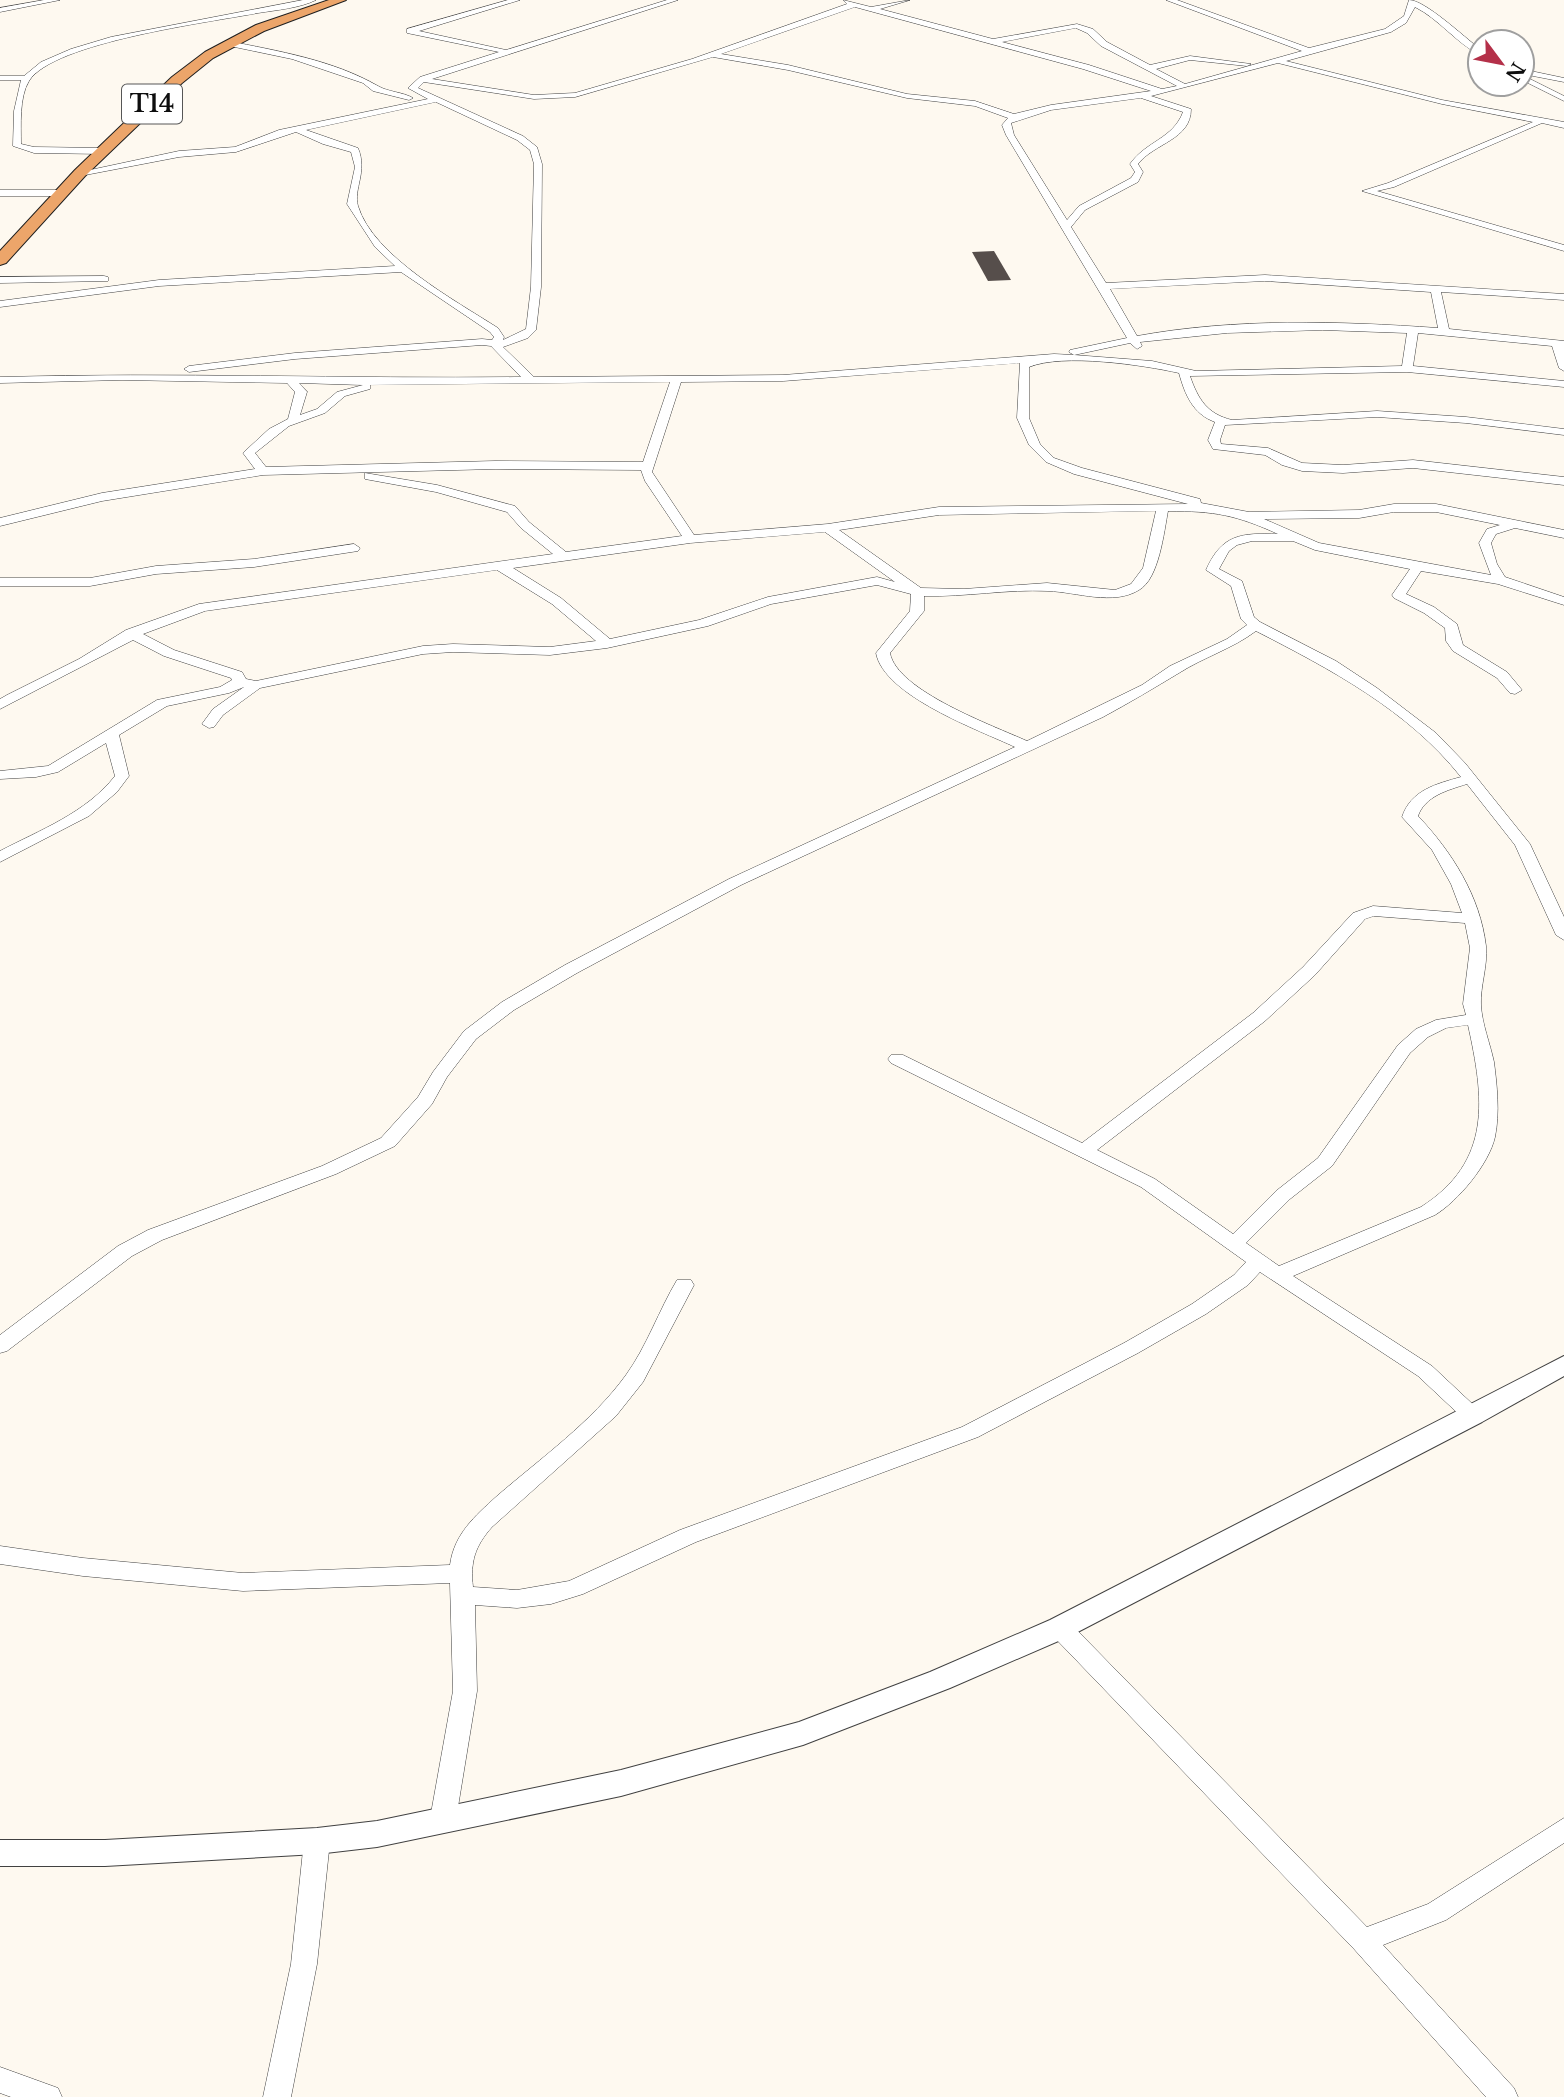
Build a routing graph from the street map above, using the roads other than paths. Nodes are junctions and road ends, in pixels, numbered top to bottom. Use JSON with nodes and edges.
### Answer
{"nodes":[{"id":1,"x":57,"y":0,"type":"edge"},
{"id":2,"x":312,"y":0,"type":"edge"},
{"id":3,"x":340,"y":0,"type":"edge"},
{"id":4,"x":516,"y":0,"type":"edge"},
{"id":5,"x":674,"y":0,"type":"edge"},
{"id":6,"x":839,"y":0,"type":"edge"},
{"id":7,"x":906,"y":0,"type":"edge"},
{"id":8,"x":1170,"y":0,"type":"edge"},
{"id":9,"x":1198,"y":0,"type":"edge"},
{"id":10,"x":1413,"y":1,"type":"edge"},
{"id":11,"x":855,"y":4,"type":"junction"},
{"id":12,"x":1181,"y":4,"type":"junction"},
{"id":13,"x":870,"y":8,"type":"junction"},
{"id":14,"x":0,"y":10,"type":"edge"},
{"id":15,"x":991,"y":41,"type":"junction"},
{"id":16,"x":228,"y":43,"type":"junction"},
{"id":17,"x":1466,"y":43,"type":"edge"},
{"id":18,"x":1310,"y":51,"type":"junction"},
{"id":19,"x":506,"y":52,"type":"junction"},
{"id":20,"x":709,"y":56,"type":"junction"},
{"id":21,"x":1276,"y":63,"type":"junction"},
{"id":22,"x":1149,"y":68,"type":"junction"},
{"id":23,"x":1536,"y":74,"type":"edge"},
{"id":24,"x":0,"y":78,"type":"edge"},
{"id":25,"x":26,"y":78,"type":"junction"},
{"id":26,"x":423,"y":79,"type":"junction"},
{"id":27,"x":1564,"y":80,"type":"edge"},
{"id":28,"x":1536,"y":84,"type":"edge"},
{"id":29,"x":1183,"y":86,"type":"junction"},
{"id":30,"x":1160,"y":91,"type":"junction"},
{"id":31,"x":1141,"y":95,"type":"junction"},
{"id":32,"x":412,"y":98,"type":"junction"},
{"id":33,"x":438,"y":99,"type":"junction"},
{"id":34,"x":1564,"y":99,"type":"edge"},
{"id":35,"x":1013,"y":117,"type":"junction"},
{"id":36,"x":1539,"y":122,"type":"junction"},
{"id":37,"x":1564,"y":125,"type":"edge"},
{"id":38,"x":297,"y":130,"type":"junction"},
{"id":39,"x":105,"y":151,"type":"junction"},
{"id":40,"x":80,"y":173,"type":"junction"},
{"id":41,"x":0,"y":193,"type":"edge"},
{"id":42,"x":60,"y":193,"type":"junction"},
{"id":43,"x":1066,"y":226,"type":"junction"},
{"id":44,"x":1564,"y":248,"type":"edge"},
{"id":45,"x":0,"y":260,"type":"edge"},
{"id":46,"x":401,"y":270,"type":"junction"},
{"id":47,"x":0,"y":280,"type":"edge"},
{"id":48,"x":1103,"y":286,"type":"junction"},
{"id":49,"x":121,"y":287,"type":"junction"},
{"id":50,"x":1435,"y":288,"type":"junction"},
{"id":51,"x":1564,"y":298,"type":"edge"},
{"id":52,"x":0,"y":304,"type":"edge"},
{"id":53,"x":1413,"y":331,"type":"junction"},
{"id":54,"x":1444,"y":332,"type":"junction"},
{"id":55,"x":1132,"y":339,"type":"junction"},
{"id":56,"x":496,"y":344,"type":"junction"},
{"id":57,"x":1560,"y":344,"type":"edge"},
{"id":58,"x":1054,"y":357,"type":"junction"},
{"id":59,"x":1152,"y":364,"type":"junction"},
{"id":60,"x":1564,"y":368,"type":"edge"},
{"id":61,"x":1407,"y":369,"type":"junction"},
{"id":62,"x":1184,"y":373,"type":"junction"},
{"id":63,"x":122,"y":377,"type":"junction"},
{"id":64,"x":0,"y":380,"type":"edge"},
{"id":65,"x":290,"y":380,"type":"junction"},
{"id":66,"x":676,"y":380,"type":"junction"},
{"id":67,"x":379,"y":381,"type":"junction"},
{"id":68,"x":531,"y":381,"type":"junction"},
{"id":69,"x":1563,"y":382,"type":"edge"},
{"id":70,"x":293,"y":420,"type":"junction"},
{"id":71,"x":1221,"y":421,"type":"junction"},
{"id":72,"x":1564,"y":432,"type":"edge"},
{"id":73,"x":646,"y":466,"type":"junction"},
{"id":74,"x":308,"y":469,"type":"junction"},
{"id":75,"x":263,"y":471,"type":"junction"},
{"id":76,"x":1564,"y":481,"type":"edge"},
{"id":77,"x":1209,"y":507,"type":"junction"},
{"id":78,"x":1163,"y":508,"type":"junction"},
{"id":79,"x":1246,"y":515,"type":"junction"},
{"id":80,"x":0,"y":522,"type":"edge"},
{"id":81,"x":1514,"y":524,"type":"junction"},
{"id":82,"x":828,"y":528,"type":"junction"},
{"id":83,"x":1564,"y":534,"type":"edge"},
{"id":84,"x":1295,"y":538,"type":"junction"},
{"id":85,"x":690,"y":539,"type":"junction"},
{"id":86,"x":354,"y":548,"type":"dead end"},
{"id":87,"x":563,"y":556,"type":"junction"},
{"id":88,"x":500,"y":566,"type":"junction"},
{"id":89,"x":1418,"y":567,"type":"junction"},
{"id":90,"x":1500,"y":580,"type":"junction"},
{"id":91,"x":0,"y":583,"type":"edge"},
{"id":92,"x":18,"y":583,"type":"junction"},
{"id":93,"x":918,"y":592,"type":"junction"},
{"id":94,"x":0,"y":594,"type":"edge"},
{"id":95,"x":1564,"y":601,"type":"edge"},
{"id":96,"x":1255,"y":625,"type":"junction"},
{"id":97,"x":131,"y":634,"type":"junction"},
{"id":98,"x":607,"y":644,"type":"junction"},
{"id":99,"x":240,"y":682,"type":"junction"},
{"id":100,"x":256,"y":685,"type":"junction"},
{"id":101,"x":1515,"y":690,"type":"dead end"},
{"id":102,"x":0,"y":705,"type":"edge"},
{"id":103,"x":209,"y":724,"type":"dead end"},
{"id":104,"x":111,"y":734,"type":"junction"},
{"id":105,"x":1027,"y":747,"type":"junction"},
{"id":106,"x":0,"y":775,"type":"edge"},
{"id":107,"x":1469,"y":779,"type":"junction"},
{"id":108,"x":0,"y":857,"type":"edge"},
{"id":109,"x":1472,"y":919,"type":"junction"},
{"id":110,"x":1564,"y":935,"type":"edge"},
{"id":111,"x":1473,"y":1018,"type":"junction"},
{"id":112,"x":897,"y":1059,"type":"dead end"},
{"id":113,"x":1084,"y":1151,"type":"junction"},
{"id":114,"x":1234,"y":1244,"type":"junction"},
{"id":115,"x":1258,"y":1262,"type":"junction"},
{"id":116,"x":1278,"y":1275,"type":"junction"},
{"id":117,"x":684,"y":1285,"type":"dead end"},
{"id":118,"x":0,"y":1346,"type":"edge"},
{"id":119,"x":1564,"y":1364,"type":"edge"},
{"id":120,"x":1473,"y":1416,"type":"junction"},
{"id":121,"x":0,"y":1555,"type":"edge"},
{"id":122,"x":461,"y":1584,"type":"junction"},
{"id":123,"x":1060,"y":1628,"type":"junction"},
{"id":124,"x":443,"y":1819,"type":"junction"},
{"id":125,"x":1564,"y":1829,"type":"edge"},
{"id":126,"x":317,"y":1841,"type":"junction"},
{"id":127,"x":0,"y":1853,"type":"edge"},
{"id":128,"x":1363,"y":1941,"type":"junction"},
{"id":129,"x":0,"y":2080,"type":"edge"},
{"id":130,"x":48,"y":2097,"type":"edge"},
{"id":131,"x":277,"y":2097,"type":"edge"},
{"id":132,"x":1502,"y":2097,"type":"edge"}],
"edges":[{"from":1,"to":14,"type":"street"},
{"from":2,"to":25,"type":"street"},
{"from":3,"to":16,"type":"highway","number":"T14"},
{"from":4,"to":19,"type":"street"},
{"from":5,"to":19,"type":"street"},
{"from":6,"to":11,"type":"street"},
{"from":7,"to":13,"type":"street"},
{"from":8,"to":12,"type":"street"},
{"from":9,"to":12,"type":"street"},
{"from":10,"to":17,"type":"street"},
{"from":10,"to":18,"type":"street"},
{"from":11,"to":13,"type":"street"},
{"from":11,"to":20,"type":"street"},
{"from":12,"to":18,"type":"street"},
{"from":13,"to":15,"type":"street"},
{"from":15,"to":22,"type":"street"},
{"from":15,"to":30,"type":"street"},
{"from":16,"to":32,"type":"street"},
{"from":16,"to":39,"type":"highway","number":"T14"},
{"from":18,"to":21,"type":"street"},
{"from":19,"to":26,"type":"street"},
{"from":20,"to":26,"type":"street"},
{"from":20,"to":35,"type":"street"},
{"from":21,"to":22,"type":"street"},
{"from":21,"to":29,"type":"street"},
{"from":21,"to":36,"type":"street"},
{"from":22,"to":29,"type":"street"},
{"from":23,"to":27,"type":"street"},
{"from":24,"to":25,"type":"street"},
{"from":25,"to":39,"type":"street"},
{"from":26,"to":32,"type":"street"},
{"from":28,"to":34,"type":"street"},
{"from":29,"to":30,"type":"street"},
{"from":30,"to":31,"type":"street"},
{"from":31,"to":35,"type":"street"},
{"from":31,"to":43,"type":"street"},
{"from":32,"to":33,"type":"street"},
{"from":32,"to":33,"type":"street"},
{"from":32,"to":38,"type":"street"},
{"from":33,"to":56,"type":"street"},
{"from":35,"to":43,"type":"street"},
{"from":36,"to":37,"type":"street"},
{"from":36,"to":44,"type":"street"},
{"from":38,"to":40,"type":"street"},
{"from":38,"to":46,"type":"street"},
{"from":39,"to":40,"type":"highway","number":"T14"},
{"from":40,"to":42,"type":"highway","number":"T14"},
{"from":41,"to":42,"type":"street"},
{"from":42,"to":45,"type":"highway","number":"T14"},
{"from":43,"to":48,"type":"street"},
{"from":46,"to":49,"type":"street"},
{"from":46,"to":56,"type":"street"},
{"from":47,"to":49,"type":"street"},
{"from":48,"to":50,"type":"street"},
{"from":48,"to":55,"type":"street"},
{"from":49,"to":52,"type":"street"},
{"from":50,"to":51,"type":"street"},
{"from":50,"to":54,"type":"street"},
{"from":53,"to":54,"type":"street"},
{"from":53,"to":55,"type":"street"},
{"from":53,"to":61,"type":"street"},
{"from":54,"to":57,"type":"street"},
{"from":55,"to":58,"type":"street"},
{"from":55,"to":59,"type":"street"},
{"from":56,"to":63,"type":"street"},
{"from":56,"to":68,"type":"street"},
{"from":57,"to":60,"type":"street"},
{"from":58,"to":59,"type":"street"},
{"from":58,"to":66,"type":"street"},
{"from":58,"to":77,"type":"street"},
{"from":59,"to":62,"type":"street"},
{"from":61,"to":62,"type":"street"},
{"from":61,"to":69,"type":"street"},
{"from":62,"to":71,"type":"street"},
{"from":63,"to":64,"type":"street"},
{"from":63,"to":65,"type":"street"},
{"from":65,"to":67,"type":"street"},
{"from":65,"to":70,"type":"street"},
{"from":66,"to":68,"type":"street"},
{"from":66,"to":73,"type":"street"},
{"from":67,"to":68,"type":"street"},
{"from":67,"to":70,"type":"street"},
{"from":70,"to":75,"type":"street"},
{"from":71,"to":72,"type":"street"},
{"from":71,"to":76,"type":"street"},
{"from":73,"to":74,"type":"street"},
{"from":73,"to":85,"type":"street"},
{"from":74,"to":75,"type":"street"},
{"from":74,"to":87,"type":"street"},
{"from":75,"to":80,"type":"street"},
{"from":77,"to":78,"type":"street"},
{"from":77,"to":79,"type":"street"},
{"from":78,"to":82,"type":"street"},
{"from":78,"to":93,"type":"street"},
{"from":79,"to":81,"type":"street"},
{"from":79,"to":84,"type":"street"},
{"from":81,"to":83,"type":"street"},
{"from":81,"to":90,"type":"street"},
{"from":82,"to":85,"type":"street"},
{"from":82,"to":93,"type":"street"},
{"from":84,"to":89,"type":"street"},
{"from":84,"to":96,"type":"street"},
{"from":85,"to":87,"type":"street"},
{"from":86,"to":92,"type":"street"},
{"from":87,"to":88,"type":"street"},
{"from":88,"to":97,"type":"street"},
{"from":88,"to":98,"type":"street"},
{"from":89,"to":90,"type":"street"},
{"from":89,"to":101,"type":"street"},
{"from":90,"to":95,"type":"street"},
{"from":91,"to":92,"type":"street"},
{"from":92,"to":94,"type":"street"},
{"from":93,"to":98,"type":"street"},
{"from":93,"to":105,"type":"street"},
{"from":96,"to":105,"type":"street"},
{"from":96,"to":107,"type":"street"},
{"from":97,"to":99,"type":"street"},
{"from":97,"to":102,"type":"street"},
{"from":98,"to":100,"type":"street"},
{"from":99,"to":100,"type":"street"},
{"from":99,"to":104,"type":"street"},
{"from":100,"to":103,"type":"street"},
{"from":104,"to":106,"type":"street"},
{"from":104,"to":108,"type":"street"},
{"from":105,"to":118,"type":"street"},
{"from":107,"to":109,"type":"street"},
{"from":107,"to":110,"type":"street"},
{"from":109,"to":111,"type":"street"},
{"from":109,"to":113,"type":"street"},
{"from":111,"to":114,"type":"street"},
{"from":111,"to":116,"type":"street"},
{"from":112,"to":113,"type":"street"},
{"from":113,"to":114,"type":"street"},
{"from":114,"to":115,"type":"street"},
{"from":115,"to":116,"type":"street"},
{"from":115,"to":122,"type":"street"},
{"from":116,"to":120,"type":"street"},
{"from":117,"to":122,"type":"street"},
{"from":119,"to":120,"type":"street"},
{"from":120,"to":123,"type":"street"},
{"from":121,"to":122,"type":"street"},
{"from":122,"to":124,"type":"street"},
{"from":123,"to":124,"type":"street"},
{"from":123,"to":128,"type":"street"},
{"from":124,"to":126,"type":"street"},
{"from":125,"to":128,"type":"street"},
{"from":126,"to":127,"type":"street"},
{"from":126,"to":131,"type":"street"},
{"from":128,"to":132,"type":"street"},
{"from":129,"to":130,"type":"street"}]}
